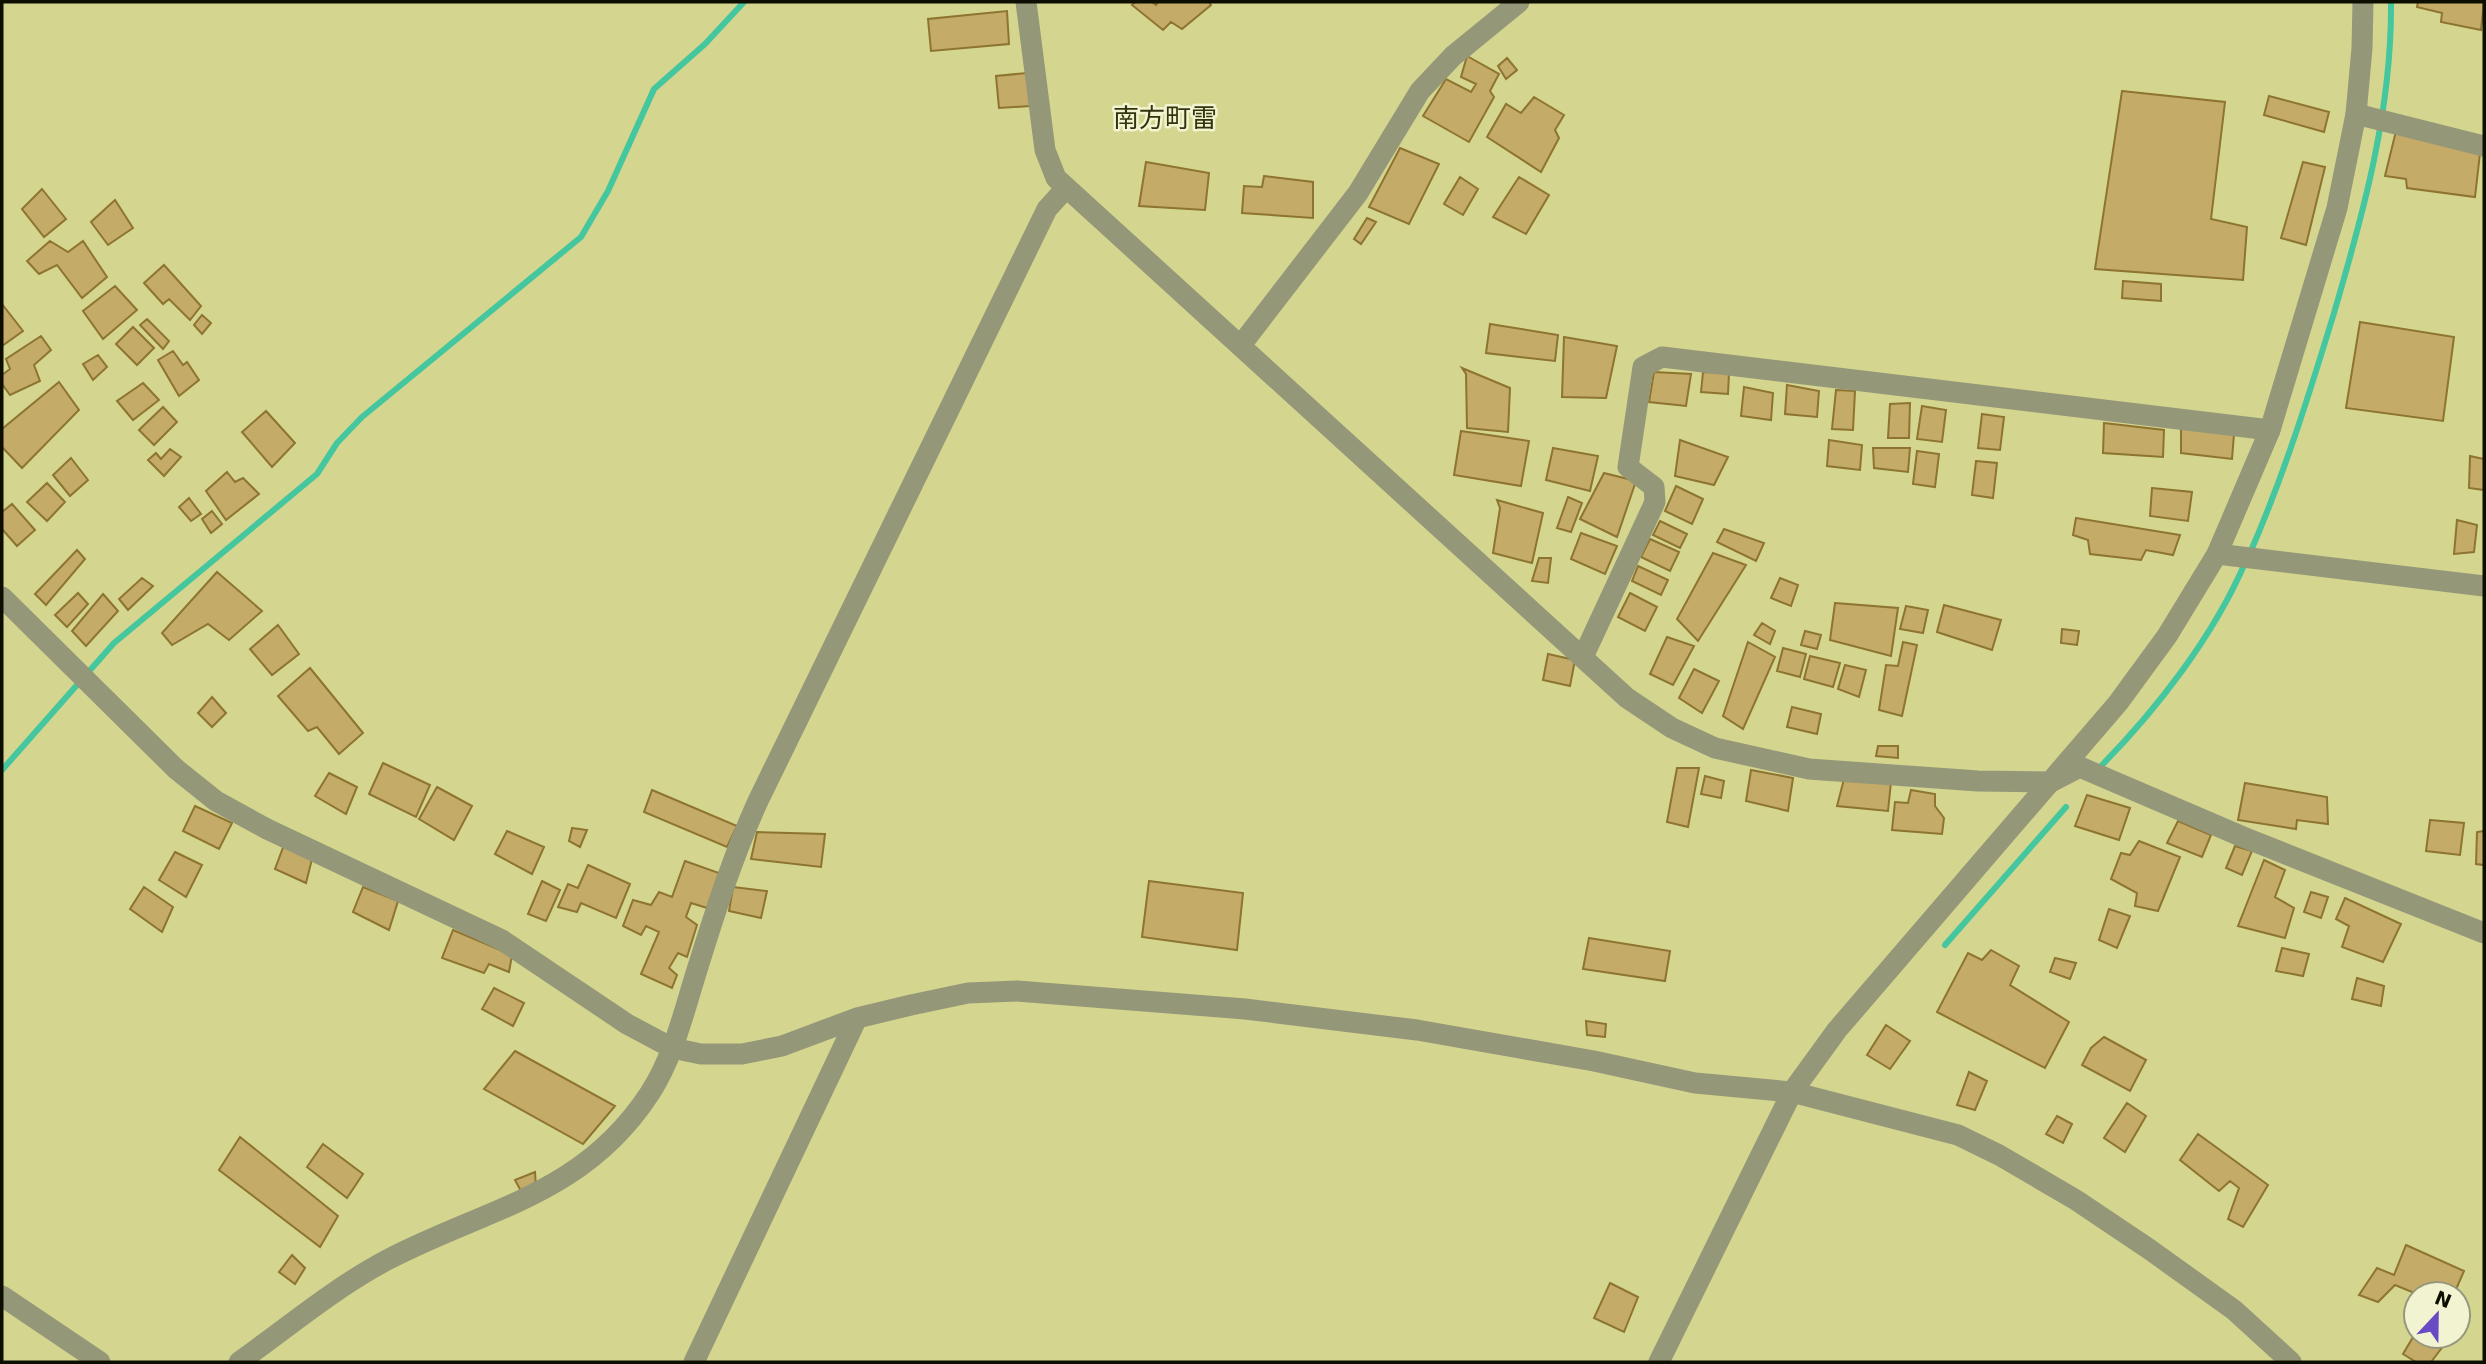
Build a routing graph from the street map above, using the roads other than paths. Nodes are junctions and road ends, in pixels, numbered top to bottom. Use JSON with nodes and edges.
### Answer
{"nodes":[{"id":1,"x":1026,"y":2,"type":"edge"},
{"id":2,"x":1518,"y":2,"type":"edge"},
{"id":3,"x":2363,"y":2,"type":"edge"},
{"id":4,"x":2373,"y":118,"type":"junction"},
{"id":5,"x":2484,"y":146,"type":"edge"},
{"id":6,"x":1066,"y":188,"type":"junction"},
{"id":7,"x":1241,"y":345,"type":"junction"},
{"id":8,"x":2270,"y":430,"type":"junction"},
{"id":9,"x":2237,"y":556,"type":"junction"},
{"id":10,"x":2484,"y":586,"type":"edge"},
{"id":11,"x":2,"y":597,"type":"edge"},
{"id":12,"x":1583,"y":657,"type":"junction"},
{"id":13,"x":2051,"y":782,"type":"junction"},
{"id":14,"x":2484,"y":933,"type":"edge"},
{"id":15,"x":857,"y":1018,"type":"junction"},
{"id":16,"x":672,"y":1048,"type":"junction"},
{"id":17,"x":1792,"y":1092,"type":"junction"},
{"id":18,"x":2,"y":1296,"type":"edge"},
{"id":19,"x":100,"y":1362,"type":"edge"},
{"id":20,"x":239,"y":1362,"type":"edge"},
{"id":21,"x":694,"y":1362,"type":"edge"},
{"id":22,"x":1659,"y":1362,"type":"edge"},
{"id":23,"x":2291,"y":1362,"type":"edge"}],
"edges":[{"from":1,"to":6,"type":"street"},
{"from":2,"to":7,"type":"street"},
{"from":3,"to":4,"type":"street"},
{"from":4,"to":5,"type":"street"},
{"from":4,"to":8,"type":"street"},
{"from":6,"to":7,"type":"street"},
{"from":6,"to":16,"type":"street"},
{"from":7,"to":12,"type":"street"},
{"from":8,"to":9,"type":"street"},
{"from":8,"to":12,"type":"street"},
{"from":9,"to":10,"type":"street"},
{"from":9,"to":13,"type":"street"},
{"from":11,"to":16,"type":"street"},
{"from":12,"to":13,"type":"street"},
{"from":13,"to":14,"type":"street"},
{"from":13,"to":17,"type":"street"},
{"from":15,"to":16,"type":"street"},
{"from":15,"to":17,"type":"street"},
{"from":15,"to":21,"type":"street"},
{"from":16,"to":20,"type":"street"},
{"from":17,"to":22,"type":"street"},
{"from":17,"to":23,"type":"street"},
{"from":18,"to":19,"type":"street"}]}
